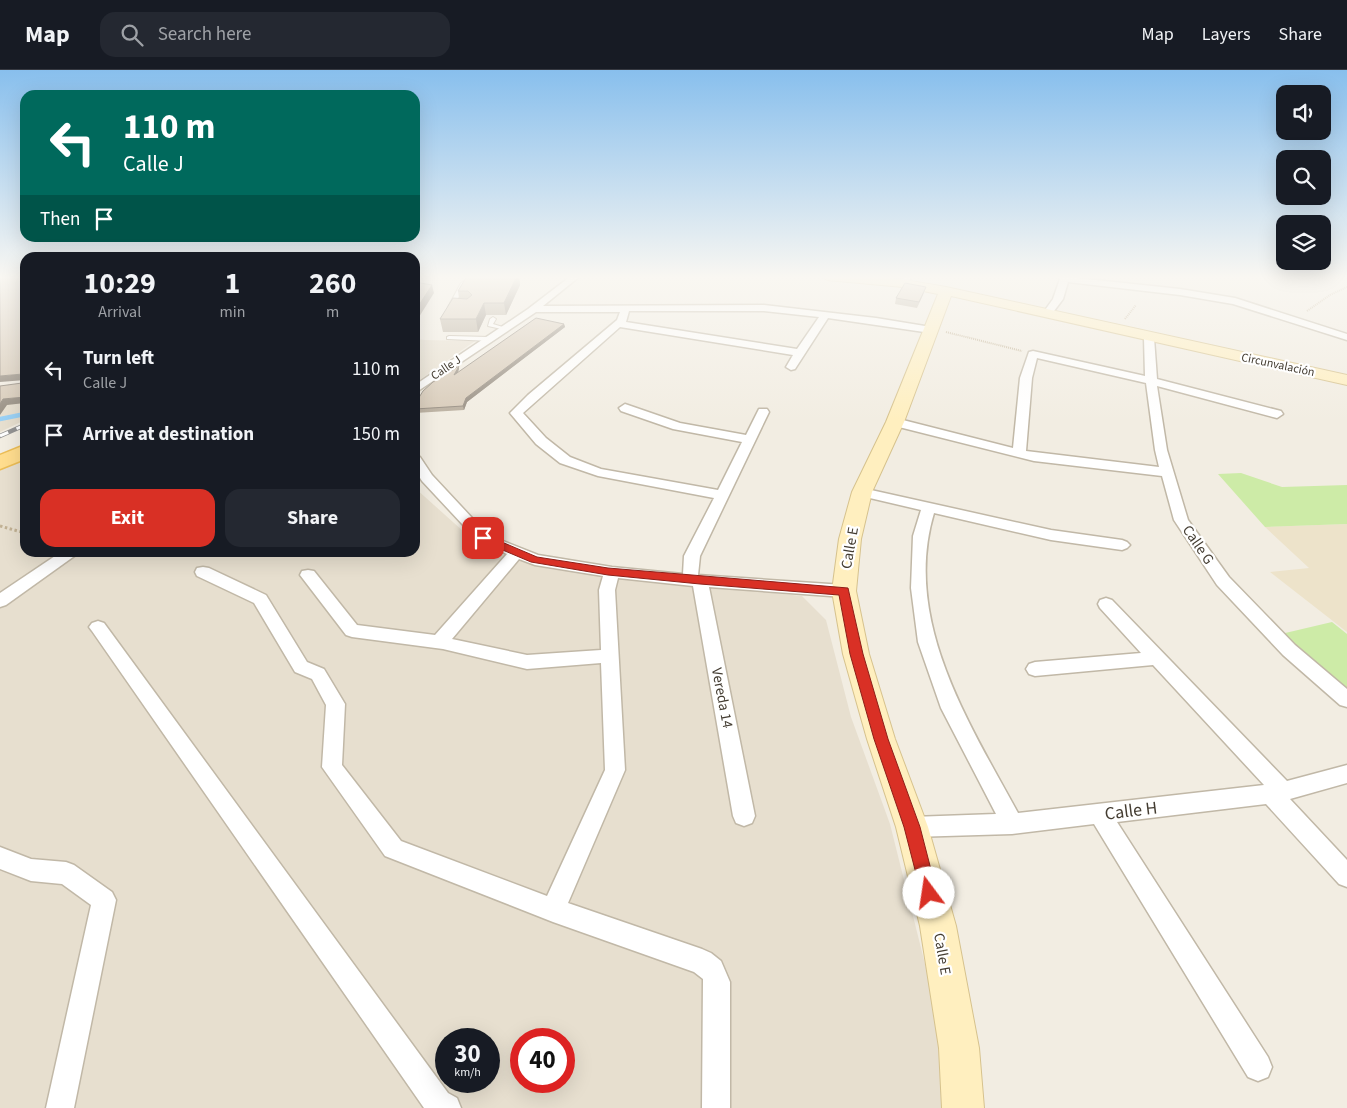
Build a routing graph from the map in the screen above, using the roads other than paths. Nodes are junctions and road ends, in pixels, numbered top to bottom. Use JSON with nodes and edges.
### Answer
{"nodes":[{"id":1,"x":490,"y":324,"type":"edge"},
{"id":2,"x":512,"y":324,"type":"edge"},
{"id":3,"x":618,"y":324,"type":"edge"},
{"id":4,"x":621,"y":324,"type":"edge"},
{"id":5,"x":819,"y":324,"type":"edge"},
{"id":6,"x":892,"y":324,"type":"edge"},
{"id":7,"x":934,"y":324,"type":"edge"},
{"id":8,"x":1094,"y":324,"type":"edge"},
{"id":9,"x":1306,"y":324,"type":"edge"},
{"id":10,"x":504,"y":330,"type":"junction"},
{"id":11,"x":932,"y":330,"type":"junction"},
{"id":12,"x":1347,"y":337,"type":"edge"},
{"id":13,"x":449,"y":338,"type":"edge"},
{"id":14,"x":1149,"y":338,"type":"junction"},
{"id":15,"x":490,"y":339,"type":"junction"},
{"id":16,"x":800,"y":353,"type":"junction"},
{"id":17,"x":791,"y":367,"type":"dead end"},
{"id":18,"x":1347,"y":380,"type":"edge"},
{"id":19,"x":1151,"y":381,"type":"junction"},
{"id":20,"x":420,"y":387,"type":"edge"},
{"id":21,"x":625,"y":408,"type":"dead end"},
{"id":22,"x":763,"y":412,"type":"dead end"},
{"id":23,"x":1277,"y":414,"type":"dead end"},
{"id":24,"x":895,"y":422,"type":"junction"},
{"id":25,"x":20,"y":438,"type":"edge"},
{"id":26,"x":750,"y":440,"type":"junction"},
{"id":27,"x":0,"y":448,"type":"edge"},
{"id":28,"x":20,"y":453,"type":"edge"},
{"id":29,"x":1019,"y":454,"type":"junction"},
{"id":30,"x":0,"y":463,"type":"edge"},
{"id":31,"x":1166,"y":472,"type":"junction"},
{"id":32,"x":421,"y":479,"type":"edge"},
{"id":33,"x":862,"y":492,"type":"junction"},
{"id":34,"x":722,"y":495,"type":"junction"},
{"id":35,"x":929,"y":507,"type":"junction"},
{"id":36,"x":1122,"y":545,"type":"dead end"},
{"id":37,"x":517,"y":552,"type":"junction"},
{"id":38,"x":66,"y":557,"type":"edge"},
{"id":39,"x":203,"y":572,"type":"dead end"},
{"id":40,"x":612,"y":572,"type":"junction"},
{"id":41,"x":308,"y":575,"type":"dead end"},
{"id":42,"x":695,"y":580,"type":"junction"},
{"id":43,"x":844,"y":591,"type":"junction"},
{"id":44,"x":0,"y":601,"type":"edge"},
{"id":45,"x":1106,"y":604,"type":"dead end"},
{"id":46,"x":98,"y":627,"type":"dead end"},
{"id":47,"x":439,"y":642,"type":"junction"},
{"id":48,"x":610,"y":656,"type":"junction"},
{"id":49,"x":1156,"y":658,"type":"junction"},
{"id":50,"x":1035,"y":669,"type":"dead end"},
{"id":51,"x":1347,"y":700,"type":"edge"},
{"id":52,"x":1347,"y":774,"type":"edge"},
{"id":53,"x":1278,"y":793,"type":"junction"},
{"id":54,"x":1100,"y":814,"type":"junction"},
{"id":55,"x":744,"y":816,"type":"dead end"},
{"id":56,"x":1012,"y":824,"type":"junction"},
{"id":57,"x":912,"y":827,"type":"junction"},
{"id":58,"x":0,"y":858,"type":"edge"},
{"id":59,"x":1347,"y":876,"type":"edge"},
{"id":60,"x":553,"y":910,"type":"junction"},
{"id":61,"x":1258,"y":1068,"type":"dead end"},
{"id":62,"x":60,"y":1108,"type":"edge"},
{"id":63,"x":447,"y":1108,"type":"edge"},
{"id":64,"x":716,"y":1108,"type":"edge"},
{"id":65,"x":963,"y":1108,"type":"edge"}],
"edges":[{"from":1,"to":10,"type":"lane"},
{"from":2,"to":10,"type":"street","name":"Calle J"},
{"from":3,"to":34,"type":"street"},
{"from":4,"to":16,"type":"street"},
{"from":5,"to":16,"type":"street"},
{"from":6,"to":11,"type":"street"},
{"from":7,"to":11,"type":"street","name":"Calle E"},
{"from":8,"to":14,"type":"street","name":"Circunvalación"},
{"from":9,"to":12,"type":"street"},
{"from":10,"to":15,"type":"street","name":"Calle J"},
{"from":11,"to":24,"type":"street","name":"Calle E"},
{"from":13,"to":15,"type":"lane"},
{"from":14,"to":18,"type":"street","name":"Circunvalación"},
{"from":14,"to":19,"type":"street","name":"Calle G"},
{"from":15,"to":20,"type":"street","name":"Calle J"},
{"from":16,"to":17,"type":"street"},
{"from":19,"to":23,"type":"street"},
{"from":19,"to":29,"type":"street"},
{"from":19,"to":31,"type":"street","name":"Calle G"},
{"from":21,"to":26,"type":"street"},
{"from":22,"to":26,"type":"street","name":"Vereda 14"},
{"from":24,"to":29,"type":"street"},
{"from":24,"to":33,"type":"street","name":"Calle E"},
{"from":25,"to":27,"type":"main road"},
{"from":26,"to":34,"type":"street","name":"Vereda 14"},
{"from":28,"to":30,"type":"main road"},
{"from":29,"to":31,"type":"street"},
{"from":31,"to":51,"type":"street","name":"Calle G"},
{"from":32,"to":37,"type":"street"},
{"from":33,"to":35,"type":"street"},
{"from":33,"to":43,"type":"street","name":"Calle E"},
{"from":34,"to":42,"type":"street","name":"Vereda 14"},
{"from":35,"to":36,"type":"street"},
{"from":35,"to":56,"type":"street"},
{"from":37,"to":40,"type":"street"},
{"from":37,"to":47,"type":"street"},
{"from":38,"to":44,"type":"street"},
{"from":39,"to":60,"type":"street"},
{"from":40,"to":42,"type":"street"},
{"from":40,"to":48,"type":"street"},
{"from":41,"to":47,"type":"street"},
{"from":42,"to":43,"type":"street"},
{"from":42,"to":55,"type":"street","name":"Vereda 14"},
{"from":43,"to":57,"type":"street","name":"Calle E"},
{"from":45,"to":49,"type":"street"},
{"from":46,"to":63,"type":"street"},
{"from":47,"to":48,"type":"street"},
{"from":48,"to":60,"type":"street"},
{"from":49,"to":50,"type":"street"},
{"from":49,"to":53,"type":"street"},
{"from":52,"to":53,"type":"street","name":"Calle H"},
{"from":53,"to":54,"type":"street","name":"Calle H"},
{"from":53,"to":59,"type":"street"},
{"from":54,"to":56,"type":"street","name":"Calle H"},
{"from":54,"to":61,"type":"street"},
{"from":56,"to":57,"type":"street","name":"Calle H"},
{"from":57,"to":65,"type":"street","name":"Calle E"},
{"from":58,"to":62,"type":"street"},
{"from":60,"to":64,"type":"street"}]}
